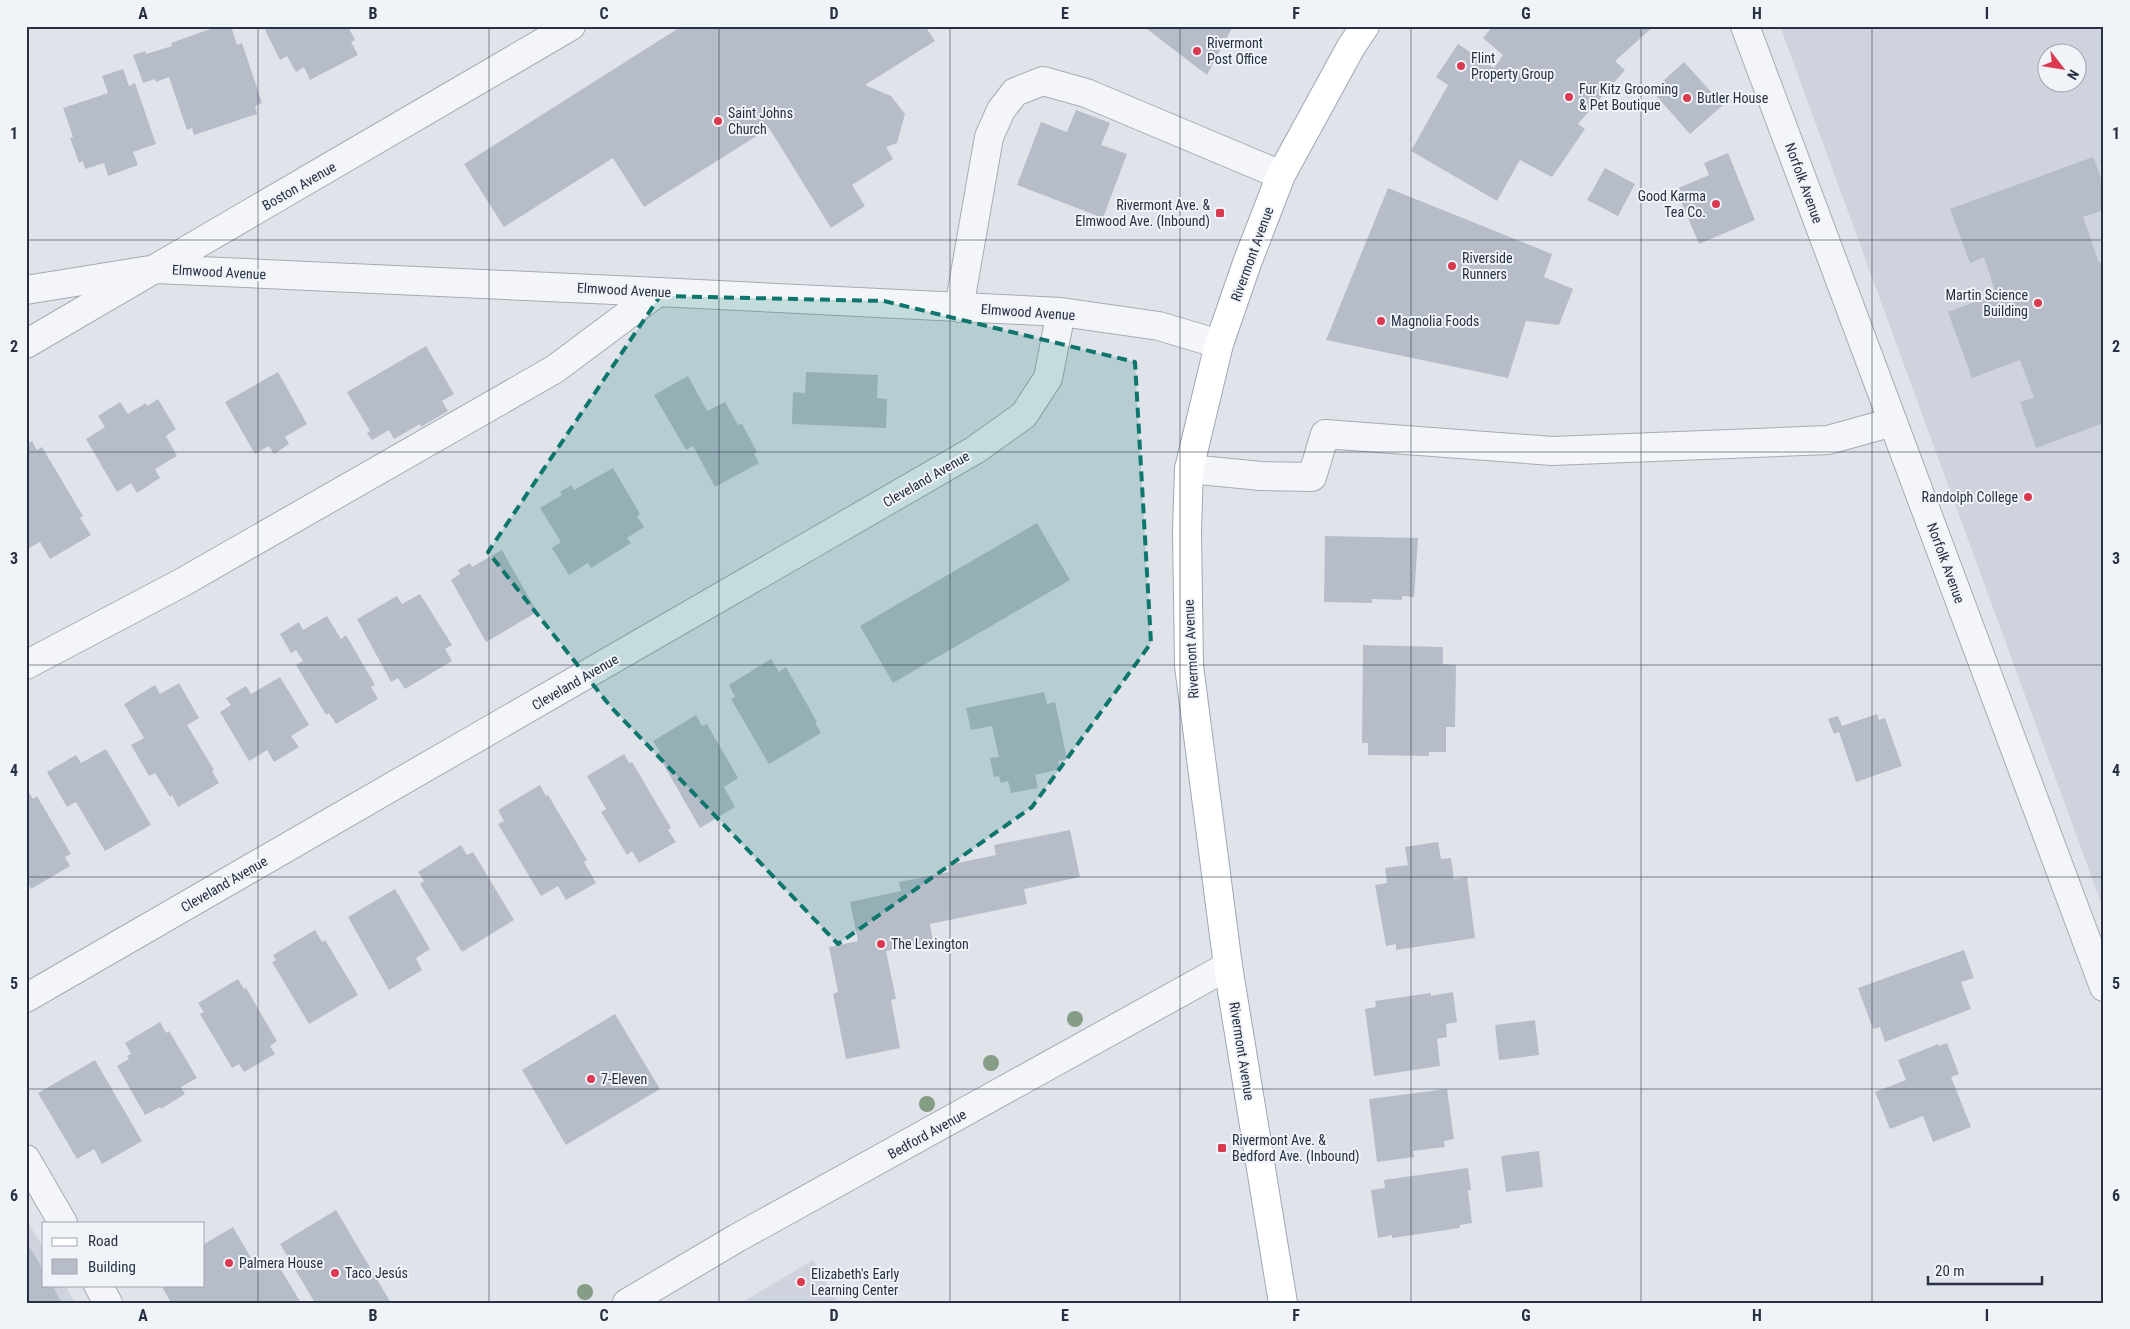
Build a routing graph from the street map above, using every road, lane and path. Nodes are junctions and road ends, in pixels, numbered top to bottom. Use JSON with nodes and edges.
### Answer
{"nodes":[{"id":1,"x":571,"y":26,"type":"edge"},
{"id":2,"x":1745,"y":26,"type":"edge"},
{"id":3,"x":1363,"y":27,"type":"edge"},
{"id":4,"x":1281,"y":175,"type":"junction"},
{"id":5,"x":156,"y":269,"type":"junction"},
{"id":6,"x":26,"y":290,"type":"edge"},
{"id":7,"x":658,"y":292,"type":"junction"},
{"id":8,"x":959,"y":308,"type":"junction"},
{"id":9,"x":1061,"y":312,"type":"junction"},
{"id":10,"x":26,"y":344,"type":"edge"},
{"id":11,"x":1220,"y":344,"type":"junction"},
{"id":12,"x":1893,"y":422,"type":"junction"},
{"id":13,"x":1189,"y":469,"type":"junction"},
{"id":14,"x":26,"y":665,"type":"edge"},
{"id":15,"x":1228,"y":966,"type":"junction"},
{"id":16,"x":2104,"y":987,"type":"edge"},
{"id":17,"x":26,"y":998,"type":"edge"},
{"id":18,"x":26,"y":1159,"type":"edge"},
{"id":19,"x":61,"y":1222,"type":"edge"},
{"id":20,"x":99,"y":1286,"type":"edge"},
{"id":21,"x":108,"y":1303,"type":"edge"},
{"id":22,"x":627,"y":1303,"type":"edge"},
{"id":23,"x":1283,"y":1303,"type":"edge"}],
"edges":[{"from":1,"to":5,"type":"street","name":"Boston Avenue"},
{"from":2,"to":12,"type":"street","name":"Norfolk Avenue"},
{"from":3,"to":4,"type":"main road","name":"Rivermont Avenue"},
{"from":4,"to":8,"type":"street"},
{"from":4,"to":11,"type":"main road","name":"Rivermont Avenue"},
{"from":5,"to":6,"type":"street","name":"Elmwood Avenue"},
{"from":5,"to":7,"type":"street","name":"Elmwood Avenue"},
{"from":5,"to":10,"type":"street","name":"Boston Avenue"},
{"from":7,"to":8,"type":"street","name":"Elmwood Avenue"},
{"from":7,"to":14,"type":"street"},
{"from":8,"to":9,"type":"street","name":"Elmwood Avenue"},
{"from":9,"to":11,"type":"street","name":"Elmwood Avenue"},
{"from":9,"to":17,"type":"street","name":"Cleveland Avenue"},
{"from":11,"to":13,"type":"main road","name":"Rivermont Avenue"},
{"from":12,"to":13,"type":"street"},
{"from":12,"to":16,"type":"street","name":"Norfolk Avenue"},
{"from":13,"to":15,"type":"main road","name":"Rivermont Avenue"},
{"from":15,"to":22,"type":"street","name":"Bedford Avenue"},
{"from":15,"to":23,"type":"main road","name":"Rivermont Avenue"},
{"from":18,"to":19,"type":"street"},
{"from":20,"to":21,"type":"street"}]}
